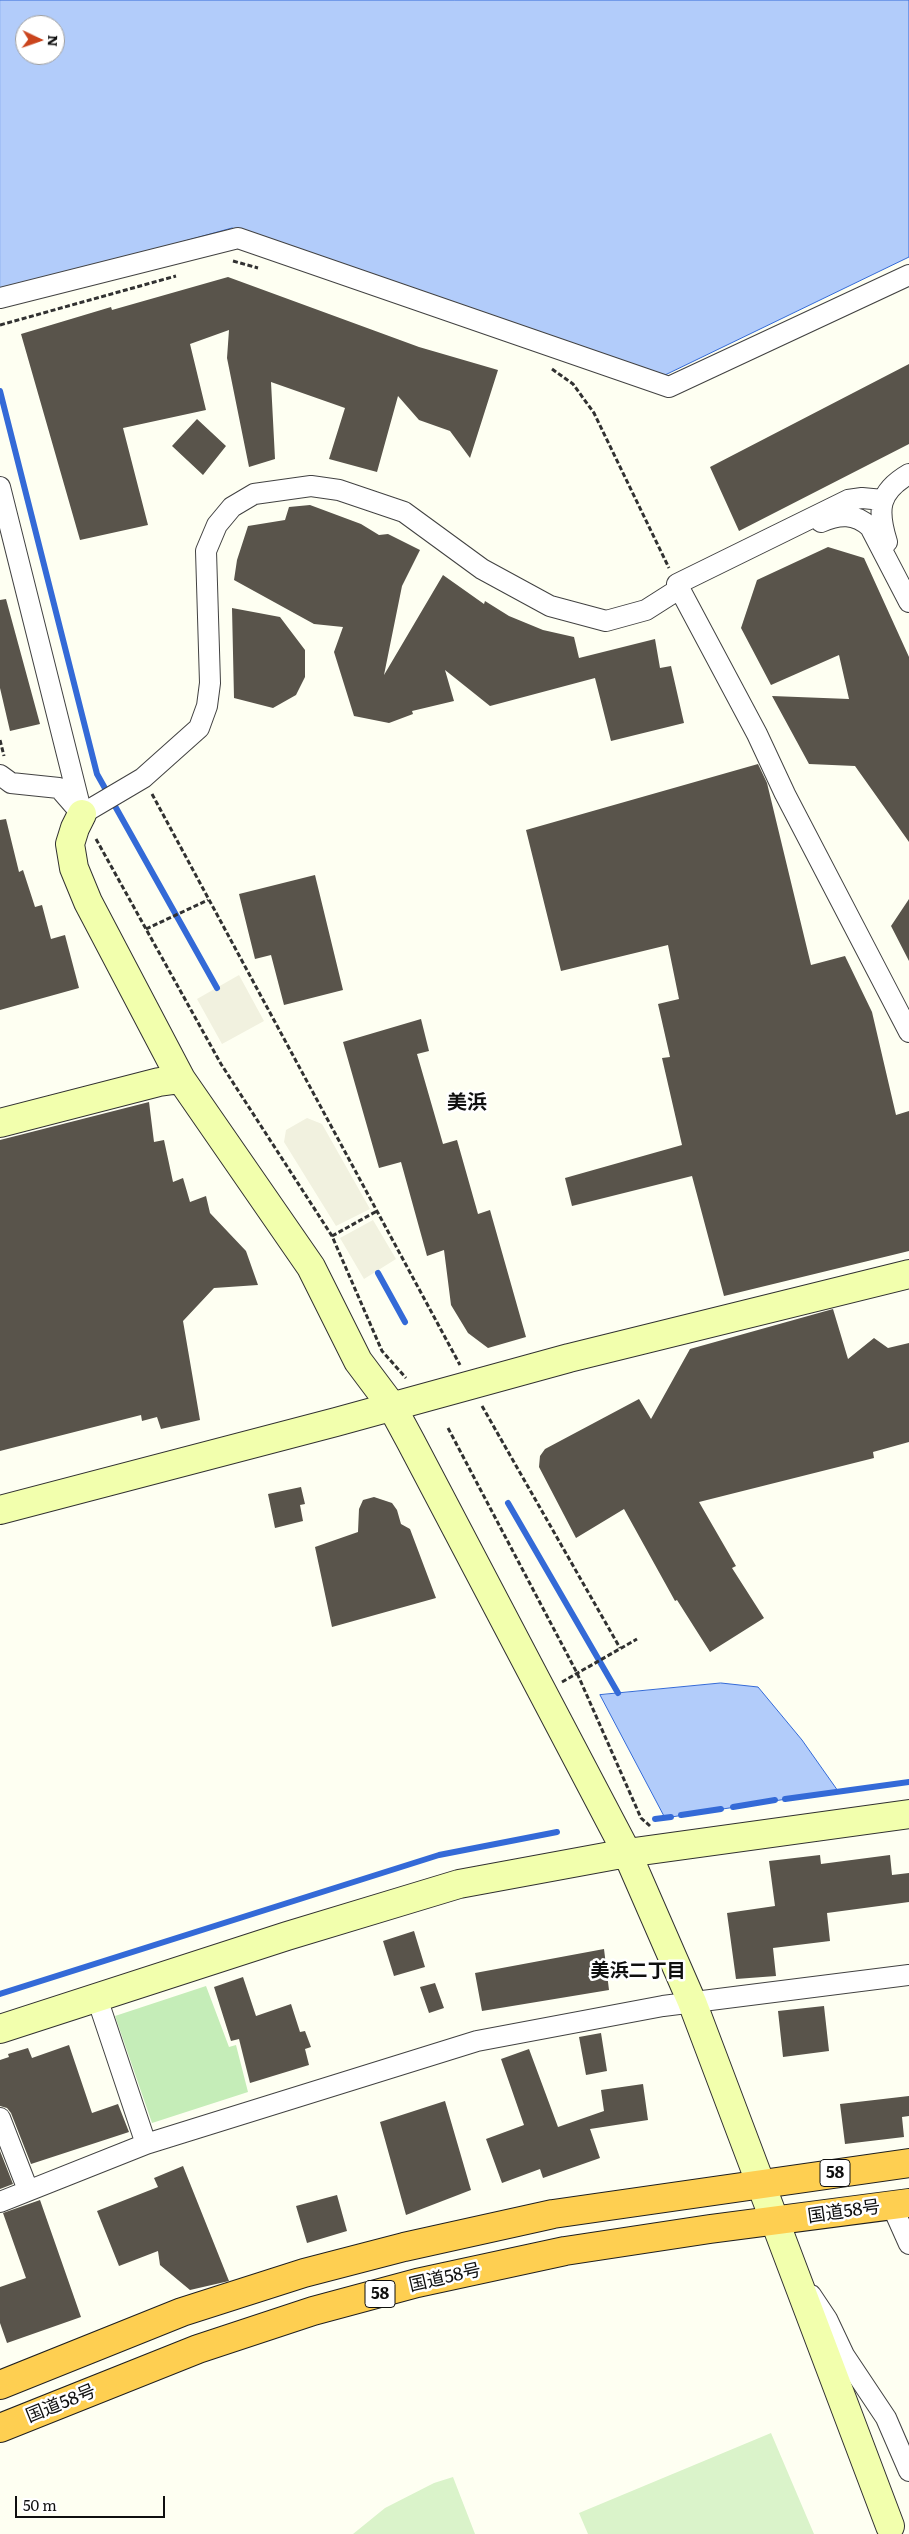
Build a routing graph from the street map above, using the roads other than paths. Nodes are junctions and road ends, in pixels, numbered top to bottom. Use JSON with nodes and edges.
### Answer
{"nodes":[{"id":1,"x":909,"y":275,"type":"edge"},
{"id":2,"x":3,"y":297,"type":"edge"},
{"id":3,"x":909,"y":474,"type":"edge"},
{"id":4,"x":0,"y":487,"type":"edge"},
{"id":5,"x":883,"y":500,"type":"junction"},
{"id":6,"x":909,"y":587,"type":"edge"},
{"id":7,"x":679,"y":588,"type":"junction"},
{"id":8,"x":909,"y":602,"type":"edge"},
{"id":9,"x":0,"y":775,"type":"edge"},
{"id":10,"x":82,"y":814,"type":"junction"},
{"id":11,"x":909,"y":1032,"type":"edge"},
{"id":12,"x":181,"y":1079,"type":"junction"},
{"id":13,"x":0,"y":1123,"type":"edge"},
{"id":14,"x":909,"y":1274,"type":"edge"},
{"id":15,"x":391,"y":1405,"type":"junction"},
{"id":16,"x":0,"y":1510,"type":"edge"},
{"id":17,"x":909,"y":1814,"type":"edge"},
{"id":18,"x":628,"y":1854,"type":"junction"},
{"id":19,"x":909,"y":1975,"type":"edge"},
{"id":20,"x":97,"y":1998,"type":"junction"},
{"id":21,"x":692,"y":2002,"type":"junction"},
{"id":22,"x":0,"y":2029,"type":"edge"},
{"id":23,"x":0,"y":2118,"type":"edge"},
{"id":24,"x":146,"y":2144,"type":"junction"},
{"id":25,"x":909,"y":2163,"type":"edge"},
{"id":26,"x":762,"y":2183,"type":"junction"},
{"id":27,"x":28,"y":2190,"type":"junction"},
{"id":28,"x":0,"y":2202,"type":"edge"},
{"id":29,"x":901,"y":2204,"type":"edge"},
{"id":30,"x":776,"y":2221,"type":"junction"},
{"id":31,"x":909,"y":2244,"type":"edge"},
{"id":32,"x":795,"y":2271,"type":"junction"},
{"id":33,"x":0,"y":2385,"type":"edge"},
{"id":34,"x":0,"y":2428,"type":"edge"},
{"id":35,"x":909,"y":2471,"type":"edge"},
{"id":36,"x":890,"y":2526,"type":"dead end"}],
"edges":[{"from":1,"to":2,"type":"street"},
{"from":3,"to":5,"type":"street"},
{"from":4,"to":10,"type":"street"},
{"from":5,"to":6,"type":"street"},
{"from":5,"to":7,"type":"street"},
{"from":7,"to":8,"type":"street"},
{"from":7,"to":10,"type":"street"},
{"from":7,"to":11,"type":"street"},
{"from":9,"to":10,"type":"street"},
{"from":10,"to":12,"type":"street"},
{"from":12,"to":13,"type":"street"},
{"from":12,"to":15,"type":"street"},
{"from":14,"to":15,"type":"street"},
{"from":15,"to":16,"type":"street"},
{"from":15,"to":18,"type":"street"},
{"from":17,"to":18,"type":"street"},
{"from":18,"to":20,"type":"street"},
{"from":18,"to":21,"type":"street"},
{"from":19,"to":21,"type":"street"},
{"from":20,"to":22,"type":"street"},
{"from":20,"to":24,"type":"street"},
{"from":21,"to":24,"type":"street"},
{"from":21,"to":26,"type":"street"},
{"from":23,"to":27,"type":"street"},
{"from":24,"to":27,"type":"street"},
{"from":25,"to":26,"type":"highway","number":"58"},
{"from":26,"to":30,"type":"street"},
{"from":26,"to":33,"type":"highway","number":"58"},
{"from":27,"to":28,"type":"street"},
{"from":29,"to":30,"type":"highway","name":"国道58号","number":"58"},
{"from":29,"to":31,"type":"street"},
{"from":30,"to":32,"type":"street"},
{"from":30,"to":34,"type":"highway","name":"国道58号","number":"58"},
{"from":32,"to":35,"type":"street"},
{"from":32,"to":36,"type":"street"}]}
